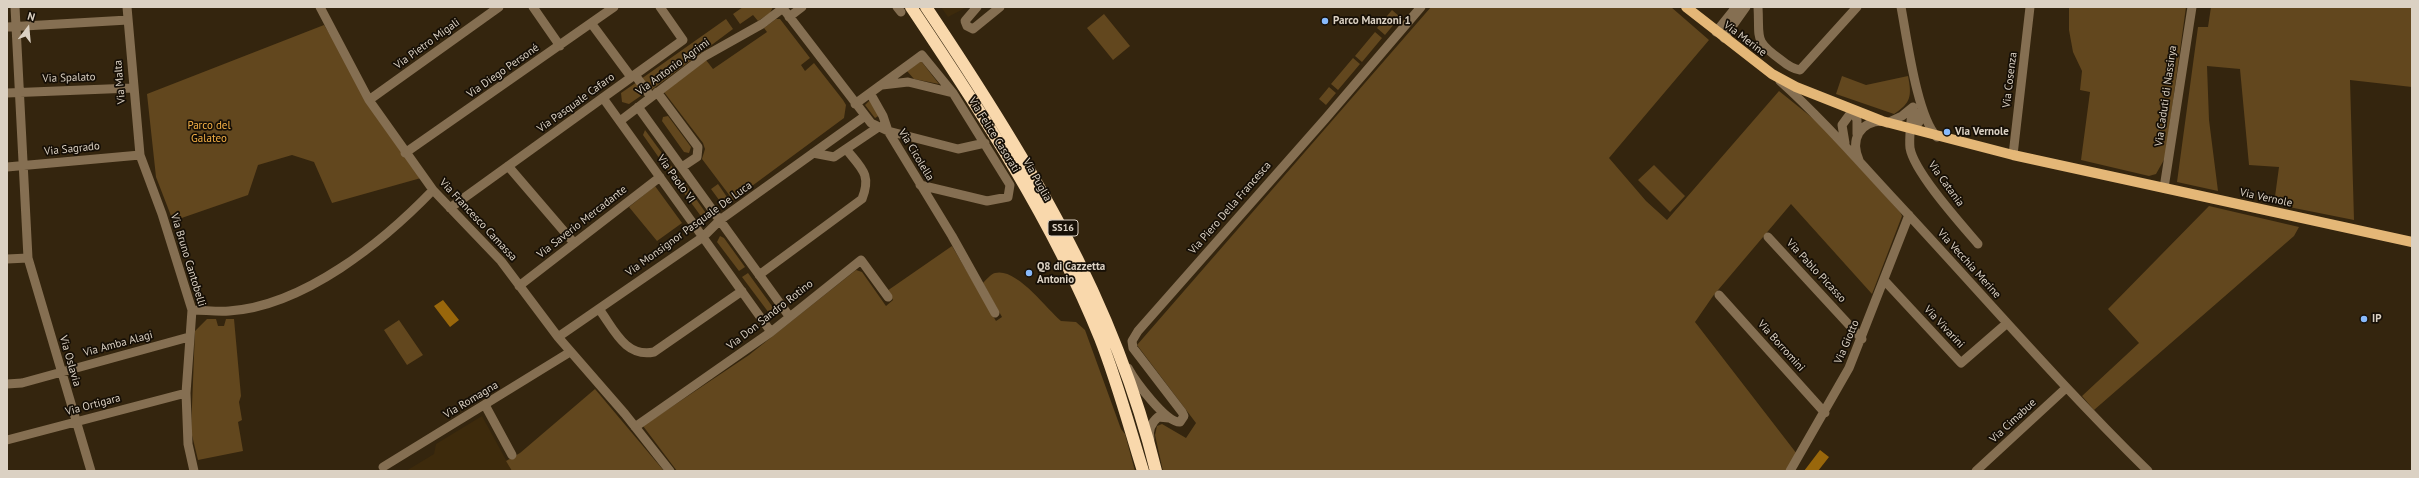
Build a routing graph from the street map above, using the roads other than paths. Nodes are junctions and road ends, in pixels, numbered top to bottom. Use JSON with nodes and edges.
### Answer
{"nodes":[{"id":1,"x":14,"y":7,"type":"edge"},
{"id":2,"x":127,"y":7,"type":"edge"},
{"id":3,"x":320,"y":7,"type":"edge"},
{"id":4,"x":499,"y":7,"type":"edge"},
{"id":5,"x":533,"y":7,"type":"edge"},
{"id":6,"x":614,"y":7,"type":"edge"},
{"id":7,"x":660,"y":7,"type":"edge"},
{"id":8,"x":802,"y":7,"type":"edge"},
{"id":9,"x":926,"y":7,"type":"edge"},
{"id":10,"x":978,"y":7,"type":"edge"},
{"id":11,"x":1000,"y":7,"type":"edge"},
{"id":12,"x":1421,"y":7,"type":"edge"},
{"id":13,"x":1686,"y":7,"type":"edge"},
{"id":14,"x":1736,"y":7,"type":"edge"},
{"id":15,"x":1758,"y":7,"type":"edge"},
{"id":16,"x":1857,"y":7,"type":"edge"},
{"id":17,"x":1901,"y":7,"type":"edge"},
{"id":18,"x":2030,"y":7,"type":"edge"},
{"id":19,"x":2192,"y":7,"type":"edge"},
{"id":20,"x":782,"y":8,"type":"edge"},
{"id":21,"x":1746,"y":8,"type":"edge"},
{"id":22,"x":903,"y":9,"type":"edge"},
{"id":23,"x":789,"y":17,"type":"junction"},
{"id":24,"x":128,"y":20,"type":"junction"},
{"id":25,"x":591,"y":23,"type":"junction"},
{"id":26,"x":11,"y":27,"type":"edge"},
{"id":27,"x":1758,"y":29,"type":"junction"},
{"id":28,"x":1720,"y":35,"type":"junction"},
{"id":29,"x":560,"y":46,"type":"junction"},
{"id":30,"x":1772,"y":74,"type":"junction"},
{"id":31,"x":633,"y":76,"type":"junction"},
{"id":32,"x":881,"y":85,"type":"junction"},
{"id":33,"x":132,"y":88,"type":"junction"},
{"id":34,"x":7,"y":93,"type":"edge"},
{"id":35,"x":18,"y":93,"type":"junction"},
{"id":36,"x":870,"y":93,"type":"junction"},
{"id":37,"x":953,"y":93,"type":"junction"},
{"id":38,"x":654,"y":95,"type":"junction"},
{"id":39,"x":603,"y":98,"type":"junction"},
{"id":40,"x":369,"y":100,"type":"junction"},
{"id":41,"x":855,"y":104,"type":"junction"},
{"id":42,"x":638,"y":107,"type":"junction"},
{"id":43,"x":1917,"y":109,"type":"junction"},
{"id":44,"x":1853,"y":110,"type":"junction"},
{"id":45,"x":865,"y":116,"type":"junction"},
{"id":46,"x":884,"y":116,"type":"junction"},
{"id":47,"x":620,"y":121,"type":"junction"},
{"id":48,"x":1885,"y":122,"type":"junction"},
{"id":49,"x":874,"y":125,"type":"junction"},
{"id":50,"x":1912,"y":130,"type":"junction"},
{"id":51,"x":888,"y":131,"type":"junction"},
{"id":52,"x":1857,"y":134,"type":"junction"},
{"id":53,"x":1938,"y":137,"type":"junction"},
{"id":54,"x":985,"y":143,"type":"junction"},
{"id":55,"x":846,"y":149,"type":"junction"},
{"id":56,"x":1848,"y":150,"type":"junction"},
{"id":57,"x":405,"y":153,"type":"junction"},
{"id":58,"x":813,"y":153,"type":"junction"},
{"id":59,"x":140,"y":155,"type":"junction"},
{"id":60,"x":2013,"y":155,"type":"junction"},
{"id":61,"x":1860,"y":163,"type":"junction"},
{"id":62,"x":22,"y":166,"type":"junction"},
{"id":63,"x":508,"y":166,"type":"junction"},
{"id":64,"x":7,"y":167,"type":"edge"},
{"id":65,"x":682,"y":167,"type":"junction"},
{"id":66,"x":660,"y":177,"type":"junction"},
{"id":67,"x":920,"y":185,"type":"junction"},
{"id":68,"x":2164,"y":188,"type":"junction"},
{"id":69,"x":433,"y":190,"type":"junction"},
{"id":70,"x":450,"y":208,"type":"junction"},
{"id":71,"x":1908,"y":215,"type":"junction"},
{"id":72,"x":720,"y":220,"type":"junction"},
{"id":73,"x":703,"y":237,"type":"junction"},
{"id":74,"x":1768,"y":237,"type":"dead end"},
{"id":75,"x":2412,"y":242,"type":"edge"},
{"id":76,"x":574,"y":243,"type":"junction"},
{"id":77,"x":1978,"y":244,"type":"dead end"},
{"id":78,"x":28,"y":258,"type":"junction"},
{"id":79,"x":7,"y":259,"type":"edge"},
{"id":80,"x":759,"y":275,"type":"junction"},
{"id":81,"x":1884,"y":280,"type":"junction"},
{"id":82,"x":519,"y":286,"type":"junction"},
{"id":83,"x":742,"y":291,"type":"junction"},
{"id":84,"x":1719,"y":295,"type":"dead end"},
{"id":85,"x":888,"y":297,"type":"dead end"},
{"id":86,"x":599,"y":309,"type":"junction"},
{"id":87,"x":192,"y":310,"type":"junction"},
{"id":88,"x":995,"y":312,"type":"dead end"},
{"id":89,"x":789,"y":316,"type":"junction"},
{"id":90,"x":2006,"y":324,"type":"junction"},
{"id":91,"x":771,"y":332,"type":"junction"},
{"id":92,"x":189,"y":337,"type":"junction"},
{"id":93,"x":558,"y":338,"type":"junction"},
{"id":94,"x":1862,"y":338,"type":"junction"},
{"id":95,"x":1117,"y":349,"type":"junction"},
{"id":96,"x":570,"y":352,"type":"junction"},
{"id":97,"x":60,"y":373,"type":"junction"},
{"id":98,"x":7,"y":384,"type":"edge"},
{"id":99,"x":2066,"y":388,"type":"junction"},
{"id":100,"x":186,"y":393,"type":"junction"},
{"id":101,"x":485,"y":405,"type":"junction"},
{"id":102,"x":1825,"y":414,"type":"junction"},
{"id":103,"x":1169,"y":418,"type":"junction"},
{"id":104,"x":76,"y":422,"type":"junction"},
{"id":105,"x":635,"y":427,"type":"junction"},
{"id":106,"x":7,"y":440,"type":"edge"},
{"id":107,"x":512,"y":456,"type":"dead end"},
{"id":108,"x":384,"y":467,"type":"dead end"},
{"id":109,"x":1155,"y":467,"type":"edge"},
{"id":110,"x":91,"y":471,"type":"edge"},
{"id":111,"x":194,"y":471,"type":"edge"},
{"id":112,"x":670,"y":471,"type":"edge"},
{"id":113,"x":1142,"y":471,"type":"edge"},
{"id":114,"x":1790,"y":471,"type":"edge"},
{"id":115,"x":1976,"y":471,"type":"edge"},
{"id":116,"x":2148,"y":471,"type":"edge"}],
"edges":[{"from":1,"to":26,"type":"street","name":"Via Oslavia"},
{"from":2,"to":24,"type":"street","name":"Via Malta"},
{"from":3,"to":40,"type":"street","name":"Via Francesco Camassa"},
{"from":4,"to":40,"type":"street","name":"Via Pietro Migali"},
{"from":5,"to":29,"type":"street"},
{"from":6,"to":25,"type":"street","name":"Via Diego Personé"},
{"from":7,"to":31,"type":"street","name":"Via Pasquale Cafaro"},
{"from":8,"to":23,"type":"street"},
{"from":9,"to":95,"type":"highway","name":"Via Puglia","number":"SS16"},
{"from":10,"to":11,"type":"street"},
{"from":12,"to":103,"type":"street","name":"Via Piero Della Francesca"},
{"from":13,"to":28,"type":"main road","name":"Via Merine"},
{"from":14,"to":28,"type":"street"},
{"from":15,"to":27,"type":"street"},
{"from":16,"to":27,"type":"street"},
{"from":17,"to":43,"type":"street"},
{"from":18,"to":60,"type":"street","name":"Via Cosenza"},
{"from":19,"to":68,"type":"street","name":"Via Caduti di Nassirya"},
{"from":20,"to":23,"type":"street"},
{"from":20,"to":38,"type":"street","name":"Via Antonio Agrimi"},
{"from":21,"to":27,"type":"street"},
{"from":21,"to":28,"type":"street"},
{"from":22,"to":113,"type":"highway","name":"Via Puglia","number":"SS16"},
{"from":23,"to":41,"type":"street"},
{"from":24,"to":26,"type":"street"},
{"from":24,"to":33,"type":"street","name":"Via Malta"},
{"from":25,"to":29,"type":"street","name":"Via Diego Personé"},
{"from":25,"to":31,"type":"street","name":"Via Paolo VI"},
{"from":26,"to":35,"type":"street","name":"Via Oslavia"},
{"from":28,"to":30,"type":"main road","name":"Via Merine"},
{"from":29,"to":57,"type":"street","name":"Via Diego Personé"},
{"from":30,"to":44,"type":"main road","name":"Via Vernole"},
{"from":30,"to":56,"type":"street","name":"Via Vecchia Merine"},
{"from":31,"to":38,"type":"street","name":"Via Paolo VI"},
{"from":31,"to":39,"type":"street","name":"Via Pasquale Cafaro"},
{"from":32,"to":36,"type":"street","name":"Via Felice Casorati"},
{"from":32,"to":37,"type":"street","name":"Via Felice Casorati"},
{"from":32,"to":37,"type":"street","name":"Via Felice Casorati"},
{"from":33,"to":35,"type":"street","name":"Via Spalato"},
{"from":33,"to":59,"type":"street","name":"Via Malta"},
{"from":34,"to":35,"type":"street","name":"Via Spalato"},
{"from":35,"to":62,"type":"street","name":"Via Oslavia"},
{"from":36,"to":41,"type":"street","name":"Via Felice Casorati"},
{"from":36,"to":46,"type":"street"},
{"from":37,"to":54,"type":"street","name":"Via Felice Casorati"},
{"from":38,"to":42,"type":"street","name":"Via Antonio Agrimi"},
{"from":38,"to":65,"type":"street","name":"Via Paolo VI"},
{"from":39,"to":47,"type":"street","name":"Via Paolo VI"},
{"from":39,"to":63,"type":"street","name":"Via Pasquale Cafaro"},
{"from":40,"to":57,"type":"street","name":"Via Francesco Camassa"},
{"from":41,"to":45,"type":"street"},
{"from":42,"to":47,"type":"street","name":"Via Antonio Agrimi"},
{"from":42,"to":65,"type":"street","name":"Via Paolo VI"},
{"from":43,"to":48,"type":"street"},
{"from":43,"to":50,"type":"street","name":"Via Catania"},
{"from":43,"to":53,"type":"street"},
{"from":44,"to":48,"type":"main road","name":"Via Vernole"},
{"from":44,"to":52,"type":"street"},
{"from":44,"to":56,"type":"street"},
{"from":45,"to":49,"type":"street"},
{"from":45,"to":58,"type":"street","name":"Via Monsignor Pasquale De Luca"},
{"from":46,"to":49,"type":"street"},
{"from":46,"to":51,"type":"street"},
{"from":47,"to":66,"type":"street","name":"Via Paolo VI"},
{"from":48,"to":50,"type":"main road","name":"Via Vernole"},
{"from":48,"to":52,"type":"street"},
{"from":49,"to":51,"type":"street","name":"Via Cicolella"},
{"from":49,"to":55,"type":"street"},
{"from":50,"to":53,"type":"main road","name":"Via Vernole"},
{"from":50,"to":77,"type":"street","name":"Via Catania"},
{"from":51,"to":54,"type":"street"},
{"from":51,"to":67,"type":"street","name":"Via Cicolella"},
{"from":52,"to":61,"type":"street"},
{"from":53,"to":60,"type":"main road","name":"Via Vernole"},
{"from":54,"to":67,"type":"street","name":"Via Felice Casorati"},
{"from":55,"to":58,"type":"street"},
{"from":55,"to":80,"type":"street"},
{"from":56,"to":61,"type":"street","name":"Via Vecchia Merine"},
{"from":57,"to":69,"type":"street","name":"Via Francesco Camassa"},
{"from":58,"to":72,"type":"street","name":"Via Monsignor Pasquale De Luca"},
{"from":59,"to":62,"type":"street","name":"Via Sagrado"},
{"from":59,"to":87,"type":"street","name":"Via Bruno Cantobelli"},
{"from":60,"to":68,"type":"main road","name":"Via Vernole"},
{"from":61,"to":71,"type":"street","name":"Via Vecchia Merine"},
{"from":62,"to":64,"type":"street","name":"Via Sagrado"},
{"from":62,"to":78,"type":"street","name":"Via Oslavia"},
{"from":63,"to":70,"type":"street","name":"Via Pasquale Cafaro"},
{"from":63,"to":76,"type":"street"},
{"from":65,"to":72,"type":"street","name":"Via Paolo VI"},
{"from":66,"to":73,"type":"street","name":"Via Paolo VI"},
{"from":66,"to":76,"type":"street","name":"Via Saverio Mercadante"},
{"from":67,"to":88,"type":"street","name":"Via Cicolella"},
{"from":68,"to":75,"type":"main road","name":"Via Vernole"},
{"from":69,"to":70,"type":"street","name":"Via Francesco Camassa"},
{"from":69,"to":87,"type":"street"},
{"from":70,"to":82,"type":"street","name":"Via Francesco Camassa"},
{"from":71,"to":81,"type":"street","name":"Via Giotto"},
{"from":71,"to":90,"type":"street","name":"Via Vecchia Merine"},
{"from":72,"to":73,"type":"street","name":"Via Monsignor Pasquale De Luca"},
{"from":72,"to":80,"type":"street","name":"Via Paolo VI"},
{"from":73,"to":83,"type":"street","name":"Via Paolo VI"},
{"from":73,"to":86,"type":"street","name":"Via Monsignor Pasquale De Luca"},
{"from":74,"to":94,"type":"street","name":"Via Pablo Picasso"},
{"from":76,"to":82,"type":"street","name":"Via Saverio Mercadante"},
{"from":78,"to":79,"type":"street"},
{"from":78,"to":97,"type":"street","name":"Via Oslavia"},
{"from":80,"to":89,"type":"street","name":"Via Paolo VI"},
{"from":81,"to":90,"type":"street","name":"Via Vivarini"},
{"from":81,"to":94,"type":"street","name":"Via Giotto"},
{"from":82,"to":93,"type":"street","name":"Via Francesco Camassa"},
{"from":83,"to":86,"type":"street"},
{"from":83,"to":91,"type":"street","name":"Via Paolo VI"},
{"from":84,"to":102,"type":"street","name":"Via Borromini"},
{"from":85,"to":89,"type":"street","name":"Via Don Sandro Rotino"},
{"from":86,"to":93,"type":"street","name":"Via Monsignor Pasquale De Luca"},
{"from":87,"to":92,"type":"street","name":"Via Bruno Cantobelli"},
{"from":89,"to":91,"type":"street","name":"Via Don Sandro Rotino"},
{"from":90,"to":99,"type":"street","name":"Via Vecchia Merine"},
{"from":91,"to":105,"type":"street","name":"Via Don Sandro Rotino"},
{"from":92,"to":97,"type":"street","name":"Via Amba Alagi"},
{"from":92,"to":100,"type":"street","name":"Via Bruno Cantobelli"},
{"from":93,"to":96,"type":"street","name":"Via Francesco Camassa"},
{"from":94,"to":102,"type":"street","name":"Via Giotto"},
{"from":95,"to":103,"type":"street"},
{"from":95,"to":109,"type":"highway","name":"Via Puglia","number":"SS16"},
{"from":96,"to":101,"type":"street","name":"Via Romagna"},
{"from":96,"to":105,"type":"street","name":"Via Francesco Camassa"},
{"from":97,"to":98,"type":"street","name":"Via Amba Alagi"},
{"from":97,"to":104,"type":"street","name":"Via Oslavia"},
{"from":99,"to":115,"type":"street","name":"Via Cimabue"},
{"from":99,"to":116,"type":"street","name":"Via Vecchia Merine"},
{"from":100,"to":104,"type":"street","name":"Via Ortigara"},
{"from":100,"to":111,"type":"street","name":"Via Bruno Cantobelli"},
{"from":101,"to":107,"type":"street"},
{"from":101,"to":108,"type":"street","name":"Via Romagna"},
{"from":102,"to":114,"type":"street","name":"Via Giotto"},
{"from":103,"to":109,"type":"street","name":"Via Piero Della Francesca"},
{"from":104,"to":106,"type":"street","name":"Via Ortigara"},
{"from":104,"to":110,"type":"street","name":"Via Oslavia"},
{"from":105,"to":112,"type":"street","name":"Via Francesco Camassa"}]}
